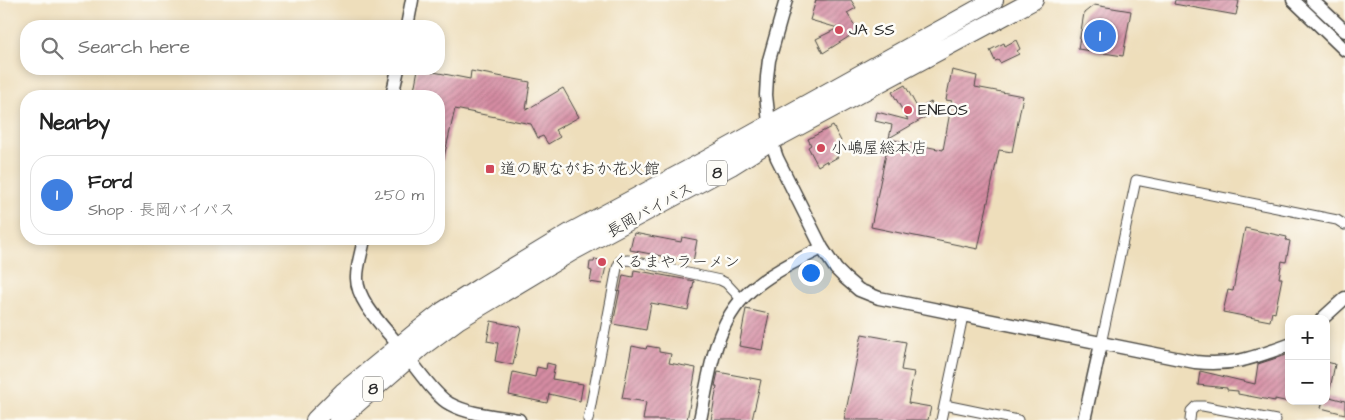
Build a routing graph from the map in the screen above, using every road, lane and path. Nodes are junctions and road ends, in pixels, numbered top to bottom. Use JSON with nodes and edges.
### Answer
{"nodes":[{"id":1,"x":412,"y":0,"type":"edge"},
{"id":2,"x":786,"y":0,"type":"edge"},
{"id":3,"x":994,"y":0,"type":"edge"},
{"id":4,"x":1034,"y":0,"type":"edge"},
{"id":5,"x":1293,"y":0,"type":"edge"},
{"id":6,"x":1312,"y":0,"type":"edge"},
{"id":7,"x":408,"y":20,"type":"edge"},
{"id":8,"x":1345,"y":31,"type":"edge"},
{"id":9,"x":1345,"y":50,"type":"edge"},
{"id":10,"x":397,"y":75,"type":"edge"},
{"id":11,"x":393,"y":90,"type":"edge"},
{"id":12,"x":770,"y":133,"type":"junction"},
{"id":13,"x":1345,"y":224,"type":"edge"},
{"id":14,"x":363,"y":245,"type":"edge"},
{"id":15,"x":822,"y":248,"type":"junction"},
{"id":16,"x":1345,"y":298,"type":"edge"},
{"id":17,"x":741,"y":299,"type":"junction"},
{"id":18,"x":1326,"y":315,"type":"edge"},
{"id":19,"x":963,"y":316,"type":"junction"},
{"id":20,"x":1101,"y":344,"type":"junction"},
{"id":21,"x":1285,"y":347,"type":"edge"},
{"id":22,"x":404,"y":352,"type":"junction"},
{"id":23,"x":343,"y":392,"type":"junction"},
{"id":24,"x":944,"y":405,"type":"junction"},
{"id":25,"x":994,"y":418,"type":"edge"},
{"id":26,"x":305,"y":420,"type":"edge"},
{"id":27,"x":315,"y":420,"type":"edge"},
{"id":28,"x":338,"y":420,"type":"edge"},
{"id":29,"x":519,"y":420,"type":"edge"},
{"id":30,"x":588,"y":420,"type":"edge"},
{"id":31,"x":700,"y":420,"type":"edge"},
{"id":32,"x":941,"y":420,"type":"edge"},
{"id":33,"x":1018,"y":420,"type":"edge"},
{"id":34,"x":1084,"y":420,"type":"edge"},
{"id":35,"x":1190,"y":420,"type":"edge"},
{"id":36,"x":1276,"y":420,"type":"edge"}],
"edges":[{"from":1,"to":7,"type":"street"},
{"from":2,"to":12,"type":"street"},
{"from":3,"to":12,"type":"highway","name":"長岡バイパス","number":"8"},
{"from":4,"to":12,"type":"highway","name":"長岡バイパス","number":"8"},
{"from":5,"to":9,"type":"street"},
{"from":6,"to":8,"type":"street"},
{"from":10,"to":11,"type":"street"},
{"from":12,"to":15,"type":"street"},
{"from":12,"to":22,"type":"highway","name":"長岡バイパス","number":"8"},
{"from":13,"to":20,"type":"street"},
{"from":14,"to":22,"type":"street"},
{"from":15,"to":17,"type":"street"},
{"from":15,"to":19,"type":"street"},
{"from":16,"to":18,"type":"street"},
{"from":17,"to":30,"type":"street"},
{"from":17,"to":31,"type":"street"},
{"from":19,"to":20,"type":"street"},
{"from":19,"to":24,"type":"street"},
{"from":20,"to":21,"type":"street"},
{"from":20,"to":34,"type":"street"},
{"from":22,"to":23,"type":"highway","name":"長岡バイパス","number":"8"},
{"from":22,"to":28,"type":"highway","name":"長岡バイパス","number":"8"},
{"from":22,"to":29,"type":"street"},
{"from":23,"to":26,"type":"highway"},
{"from":23,"to":27,"type":"highway","name":"長岡バイパス","number":"8"},
{"from":24,"to":25,"type":"street"},
{"from":24,"to":32,"type":"street"},
{"from":25,"to":33,"type":"street"},
{"from":35,"to":36,"type":"street"}]}
